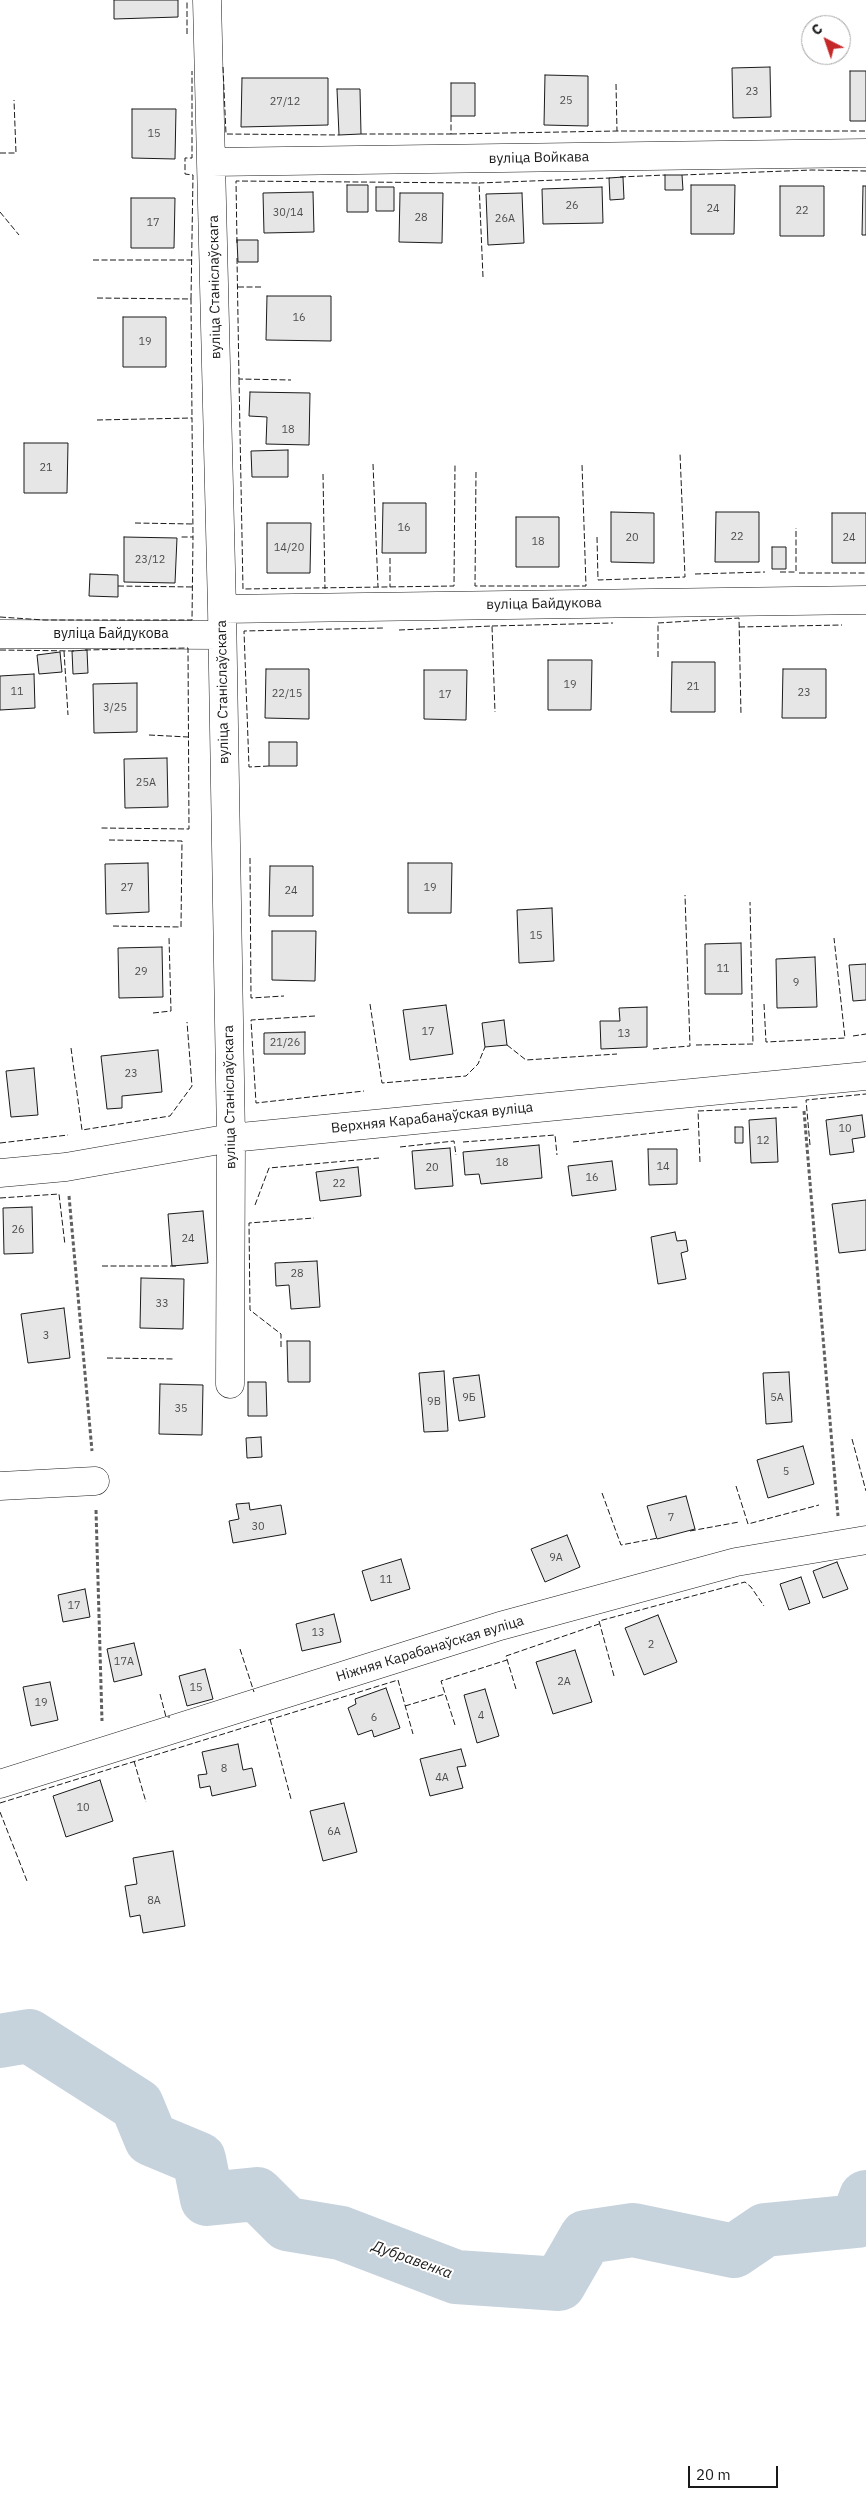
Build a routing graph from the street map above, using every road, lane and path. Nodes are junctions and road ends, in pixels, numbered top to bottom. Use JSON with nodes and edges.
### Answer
{"nodes":[{"id":1,"x":208,"y":0,"type":"edge"},
{"id":2,"x":866,"y":153,"type":"edge"},
{"id":3,"x":212,"y":162,"type":"junction"},
{"id":4,"x":866,"y":600,"type":"edge"},
{"id":5,"x":222,"y":622,"type":"junction"},
{"id":6,"x":0,"y":634,"type":"edge"},
{"id":7,"x":866,"y":1076,"type":"edge"},
{"id":8,"x":802,"y":1082,"type":"junction"},
{"id":9,"x":231,"y":1138,"type":"junction"},
{"id":10,"x":0,"y":1173,"type":"edge"},
{"id":11,"x":230,"y":1384,"type":"dead end"},
{"id":12,"x":95,"y":1481,"type":"dead end"},
{"id":13,"x":0,"y":1486,"type":"edge"},
{"id":14,"x":853,"y":1542,"type":"edge"},
{"id":15,"x":0,"y":1784,"type":"edge"}],
"edges":[{"from":1,"to":3,"type":"street","name":"вуліца Станіслаўскага"},
{"from":2,"to":3,"type":"street","name":"вуліца Войкава"},
{"from":3,"to":5,"type":"street","name":"вуліца Станіслаўскага"},
{"from":4,"to":5,"type":"street","name":"вуліца Байдукова"},
{"from":5,"to":6,"type":"street","name":"вуліца Байдукова"},
{"from":5,"to":9,"type":"street","name":"вуліца Станіслаўскага"},
{"from":7,"to":8,"type":"street","name":"Верхняя Карабанаўская вуліца"},
{"from":8,"to":9,"type":"street","name":"Верхняя Карабанаўская вуліца"},
{"from":8,"to":14,"type":"path"},
{"from":9,"to":10,"type":"street","name":"Верхняя Карабанаўская вуліца"},
{"from":9,"to":11,"type":"street","name":"вуліца Станіслаўскага"},
{"from":12,"to":13,"type":"street"},
{"from":14,"to":15,"type":"street","name":"Ніжняя Карабанаўская вуліца"}]}
